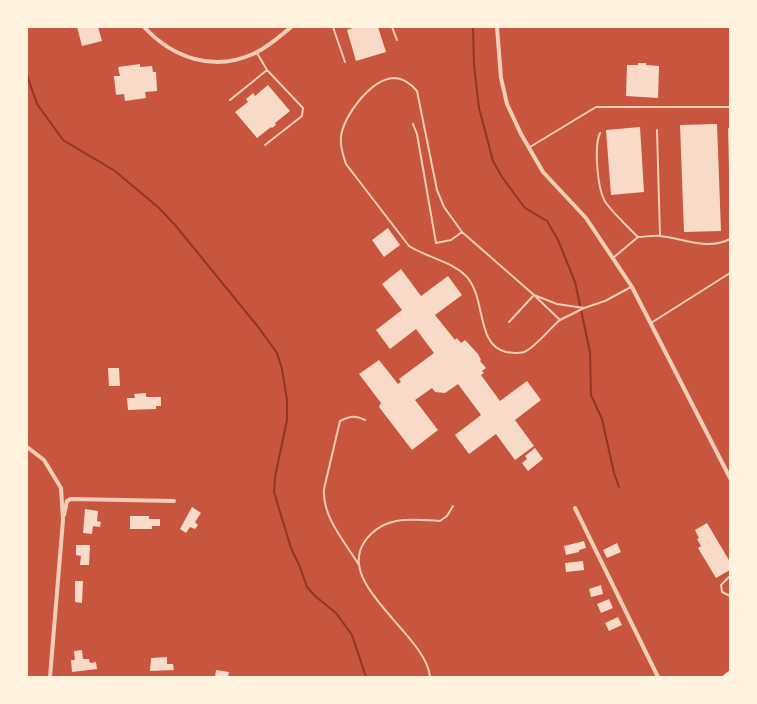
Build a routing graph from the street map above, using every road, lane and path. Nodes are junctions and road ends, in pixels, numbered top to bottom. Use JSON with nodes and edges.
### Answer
{"nodes":[{"id":1,"x":144,"y":27,"type":"edge"},
{"id":2,"x":291,"y":27,"type":"edge"},
{"id":3,"x":333,"y":27,"type":"edge"},
{"id":4,"x":392,"y":27,"type":"edge"},
{"id":5,"x":497,"y":27,"type":"edge"},
{"id":6,"x":397,"y":40,"type":"dead end"},
{"id":7,"x":257,"y":52,"type":"junction"},
{"id":8,"x":345,"y":62,"type":"dead end"},
{"id":9,"x":267,"y":70,"type":"junction"},
{"id":10,"x":230,"y":100,"type":"dead end"},
{"id":11,"x":730,"y":107,"type":"edge"},
{"id":12,"x":413,"y":124,"type":"dead end"},
{"id":13,"x":729,"y":129,"type":"dead end"},
{"id":14,"x":657,"y":130,"type":"dead end"},
{"id":15,"x":600,"y":133,"type":"dead end"},
{"id":16,"x":265,"y":145,"type":"dead end"},
{"id":17,"x":529,"y":148,"type":"junction"},
{"id":18,"x":730,"y":171,"type":"edge"},
{"id":19,"x":462,"y":232,"type":"junction"},
{"id":20,"x":660,"y":236,"type":"junction"},
{"id":21,"x":638,"y":237,"type":"junction"},
{"id":22,"x":730,"y":239,"type":"edge"},
{"id":23,"x":613,"y":258,"type":"junction"},
{"id":24,"x":730,"y":273,"type":"edge"},
{"id":25,"x":632,"y":286,"type":"junction"},
{"id":26,"x":535,"y":296,"type":"junction"},
{"id":27,"x":584,"y":308,"type":"junction"},
{"id":28,"x":560,"y":320,"type":"junction"},
{"id":29,"x":509,"y":322,"type":"dead end"},
{"id":30,"x":651,"y":323,"type":"junction"},
{"id":31,"x":365,"y":420,"type":"dead end"},
{"id":32,"x":27,"y":447,"type":"edge"},
{"id":33,"x":730,"y":478,"type":"edge"},
{"id":34,"x":174,"y":501,"type":"dead end"},
{"id":35,"x":452,"y":506,"type":"dead end"},
{"id":36,"x":575,"y":508,"type":"dead end"},
{"id":37,"x":63,"y":520,"type":"junction"},
{"id":38,"x":359,"y":566,"type":"junction"},
{"id":39,"x":730,"y":576,"type":"edge"},
{"id":40,"x":730,"y":596,"type":"edge"},
{"id":41,"x":730,"y":674,"type":"edge"},
{"id":42,"x":50,"y":677,"type":"edge"},
{"id":43,"x":430,"y":677,"type":"edge"},
{"id":44,"x":658,"y":677,"type":"edge"},
{"id":45,"x":726,"y":677,"type":"edge"}],
"edges":[{"from":1,"to":7,"type":"street"},
{"from":2,"to":7,"type":"street"},
{"from":3,"to":8,"type":"lane"},
{"from":4,"to":6,"type":"lane"},
{"from":5,"to":17,"type":"street"},
{"from":7,"to":9,"type":"lane"},
{"from":9,"to":10,"type":"lane"},
{"from":9,"to":16,"type":"lane"},
{"from":11,"to":17,"type":"lane"},
{"from":12,"to":19,"type":"lane"},
{"from":13,"to":18,"type":"lane"},
{"from":14,"to":20,"type":"lane"},
{"from":15,"to":21,"type":"lane"},
{"from":17,"to":23,"type":"street"},
{"from":19,"to":26,"type":"lane"},
{"from":19,"to":28,"type":"lane"},
{"from":20,"to":21,"type":"lane"},
{"from":20,"to":22,"type":"lane"},
{"from":21,"to":23,"type":"lane"},
{"from":23,"to":25,"type":"street"},
{"from":24,"to":30,"type":"lane"},
{"from":25,"to":27,"type":"lane"},
{"from":25,"to":30,"type":"street"},
{"from":26,"to":27,"type":"lane"},
{"from":26,"to":28,"type":"lane"},
{"from":26,"to":29,"type":"lane"},
{"from":27,"to":28,"type":"lane"},
{"from":30,"to":33,"type":"street"},
{"from":31,"to":38,"type":"lane"},
{"from":32,"to":37,"type":"street"},
{"from":34,"to":37,"type":"street"},
{"from":35,"to":38,"type":"lane"},
{"from":36,"to":44,"type":"street"},
{"from":37,"to":42,"type":"street"},
{"from":38,"to":43,"type":"lane"},
{"from":39,"to":40,"type":"lane"},
{"from":41,"to":45,"type":"main road"}]}
